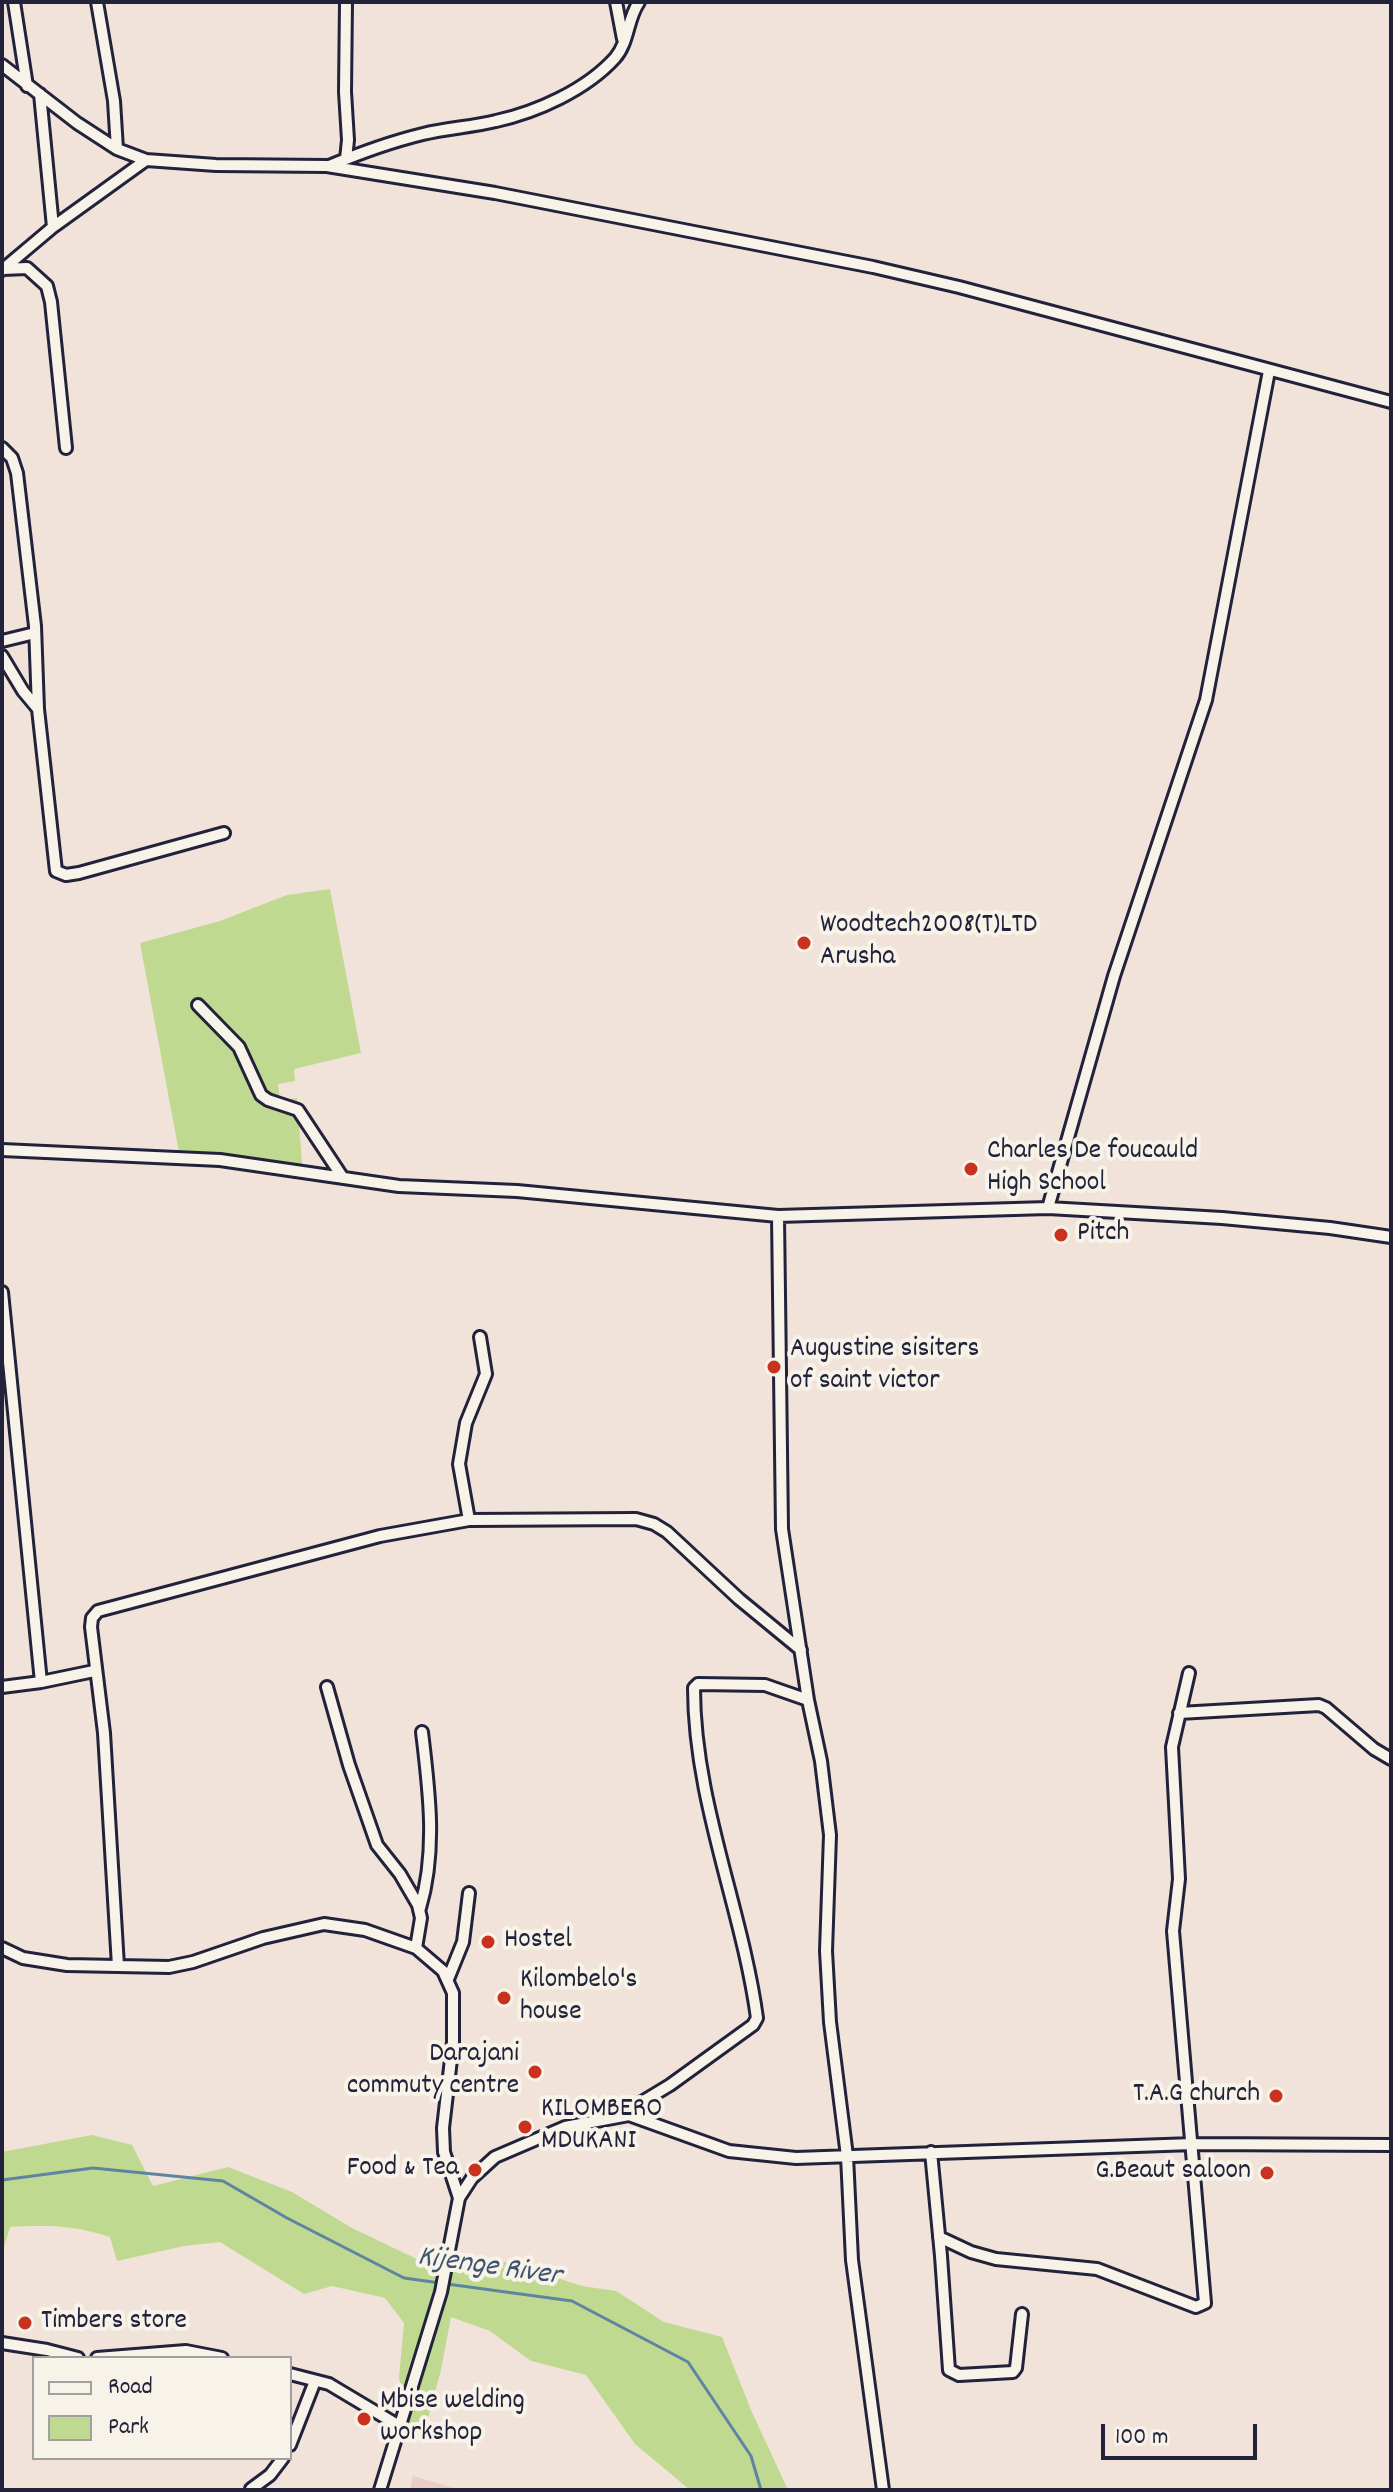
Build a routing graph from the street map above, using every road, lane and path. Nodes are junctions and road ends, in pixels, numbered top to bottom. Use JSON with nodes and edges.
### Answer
{"nodes":[{"id":1,"x":14,"y":2,"type":"edge"},
{"id":2,"x":97,"y":2,"type":"edge"},
{"id":3,"x":346,"y":2,"type":"edge"},
{"id":4,"x":616,"y":2,"type":"edge"},
{"id":5,"x":639,"y":2,"type":"edge"},
{"id":6,"x":624,"y":44,"type":"junction"},
{"id":7,"x":2,"y":65,"type":"edge"},
{"id":8,"x":27,"y":86,"type":"junction"},
{"id":9,"x":40,"y":94,"type":"junction"},
{"id":10,"x":117,"y":149,"type":"junction"},
{"id":11,"x":346,"y":159,"type":"junction"},
{"id":12,"x":146,"y":160,"type":"junction"},
{"id":13,"x":327,"y":166,"type":"junction"},
{"id":14,"x":53,"y":227,"type":"junction"},
{"id":15,"x":3,"y":269,"type":"edge"},
{"id":16,"x":1269,"y":371,"type":"junction"},
{"id":17,"x":1391,"y":402,"type":"edge"},
{"id":18,"x":2,"y":448,"type":"edge"},
{"id":19,"x":66,"y":448,"type":"dead end"},
{"id":20,"x":35,"y":633,"type":"junction"},
{"id":21,"x":2,"y":641,"type":"edge"},
{"id":22,"x":2,"y":656,"type":"edge"},
{"id":23,"x":38,"y":709,"type":"junction"},
{"id":24,"x":224,"y":833,"type":"dead end"},
{"id":25,"x":198,"y":1005,"type":"dead end"},
{"id":26,"x":2,"y":1150,"type":"edge"},
{"id":27,"x":343,"y":1178,"type":"junction"},
{"id":28,"x":1048,"y":1208,"type":"junction"},
{"id":29,"x":778,"y":1216,"type":"junction"},
{"id":30,"x":1391,"y":1237,"type":"edge"},
{"id":31,"x":2,"y":1292,"type":"edge"},
{"id":32,"x":480,"y":1337,"type":"dead end"},
{"id":33,"x":469,"y":1520,"type":"junction"},
{"id":34,"x":801,"y":1650,"type":"junction"},
{"id":35,"x":94,"y":1671,"type":"junction"},
{"id":36,"x":1189,"y":1673,"type":"dead end"},
{"id":37,"x":41,"y":1682,"type":"junction"},
{"id":38,"x":2,"y":1687,"type":"edge"},
{"id":39,"x":327,"y":1687,"type":"dead end"},
{"id":40,"x":808,"y":1700,"type":"junction"},
{"id":41,"x":1179,"y":1713,"type":"junction"},
{"id":42,"x":422,"y":1732,"type":"dead end"},
{"id":43,"x":1391,"y":1759,"type":"edge"},
{"id":44,"x":469,"y":1893,"type":"dead end"},
{"id":45,"x":419,"y":1910,"type":"junction"},
{"id":46,"x":2,"y":1948,"type":"edge"},
{"id":47,"x":416,"y":1948,"type":"junction"},
{"id":48,"x":118,"y":1966,"type":"junction"},
{"id":49,"x":448,"y":1979,"type":"junction"},
{"id":50,"x":621,"y":2115,"type":"junction"},
{"id":51,"x":1193,"y":2144,"type":"junction"},
{"id":52,"x":1391,"y":2145,"type":"edge"},
{"id":53,"x":931,"y":2152,"type":"junction"},
{"id":54,"x":847,"y":2156,"type":"junction"},
{"id":55,"x":459,"y":2198,"type":"junction"},
{"id":56,"x":939,"y":2237,"type":"junction"},
{"id":57,"x":1022,"y":2314,"type":"dead end"},
{"id":58,"x":2,"y":2343,"type":"edge"},
{"id":59,"x":70,"y":2356,"type":"edge"},
{"id":60,"x":122,"y":2356,"type":"edge"},
{"id":61,"x":212,"y":2356,"type":"edge"},
{"id":62,"x":292,"y":2375,"type":"edge"},
{"id":63,"x":315,"y":2381,"type":"junction"},
{"id":64,"x":401,"y":2427,"type":"junction"},
{"id":65,"x":292,"y":2440,"type":"edge"},
{"id":66,"x":281,"y":2460,"type":"edge"},
{"id":67,"x":251,"y":2489,"type":"edge"},
{"id":68,"x":380,"y":2490,"type":"edge"},
{"id":69,"x":883,"y":2490,"type":"edge"}],
"edges":[{"from":1,"to":8,"type":"street"},
{"from":2,"to":10,"type":"street"},
{"from":3,"to":11,"type":"street"},
{"from":4,"to":6,"type":"street"},
{"from":5,"to":6,"type":"street"},
{"from":6,"to":11,"type":"street"},
{"from":7,"to":8,"type":"street"},
{"from":8,"to":9,"type":"street"},
{"from":9,"to":10,"type":"street"},
{"from":9,"to":14,"type":"street"},
{"from":10,"to":12,"type":"street"},
{"from":11,"to":13,"type":"street"},
{"from":12,"to":13,"type":"street"},
{"from":12,"to":14,"type":"street"},
{"from":13,"to":16,"type":"street"},
{"from":14,"to":15,"type":"street"},
{"from":15,"to":19,"type":"street"},
{"from":16,"to":17,"type":"street"},
{"from":16,"to":28,"type":"street"},
{"from":18,"to":20,"type":"street"},
{"from":20,"to":21,"type":"street"},
{"from":20,"to":23,"type":"street"},
{"from":22,"to":23,"type":"street"},
{"from":23,"to":24,"type":"street"},
{"from":25,"to":27,"type":"street"},
{"from":26,"to":27,"type":"street"},
{"from":27,"to":29,"type":"street"},
{"from":28,"to":29,"type":"street"},
{"from":28,"to":30,"type":"street"},
{"from":29,"to":34,"type":"street"},
{"from":31,"to":37,"type":"street"},
{"from":32,"to":33,"type":"street"},
{"from":33,"to":34,"type":"street"},
{"from":33,"to":35,"type":"street"},
{"from":34,"to":40,"type":"street"},
{"from":35,"to":37,"type":"street"},
{"from":35,"to":48,"type":"street"},
{"from":36,"to":41,"type":"street"},
{"from":37,"to":38,"type":"street"},
{"from":39,"to":45,"type":"street"},
{"from":40,"to":50,"type":"street"},
{"from":40,"to":54,"type":"street"},
{"from":41,"to":43,"type":"street"},
{"from":41,"to":51,"type":"street"},
{"from":42,"to":45,"type":"street"},
{"from":44,"to":49,"type":"street"},
{"from":45,"to":47,"type":"street"},
{"from":46,"to":48,"type":"street"},
{"from":47,"to":48,"type":"street"},
{"from":47,"to":49,"type":"street"},
{"from":49,"to":55,"type":"street"},
{"from":50,"to":54,"type":"street"},
{"from":50,"to":55,"type":"street"},
{"from":51,"to":52,"type":"street"},
{"from":51,"to":53,"type":"street"},
{"from":51,"to":56,"type":"street"},
{"from":53,"to":54,"type":"street"},
{"from":53,"to":56,"type":"street"},
{"from":54,"to":69,"type":"street"},
{"from":55,"to":64,"type":"street"},
{"from":56,"to":57,"type":"street"},
{"from":58,"to":59,"type":"street"},
{"from":60,"to":61,"type":"street"},
{"from":62,"to":63,"type":"street"},
{"from":63,"to":64,"type":"street"},
{"from":63,"to":65,"type":"street"},
{"from":64,"to":68,"type":"street"},
{"from":66,"to":67,"type":"street"}]}
